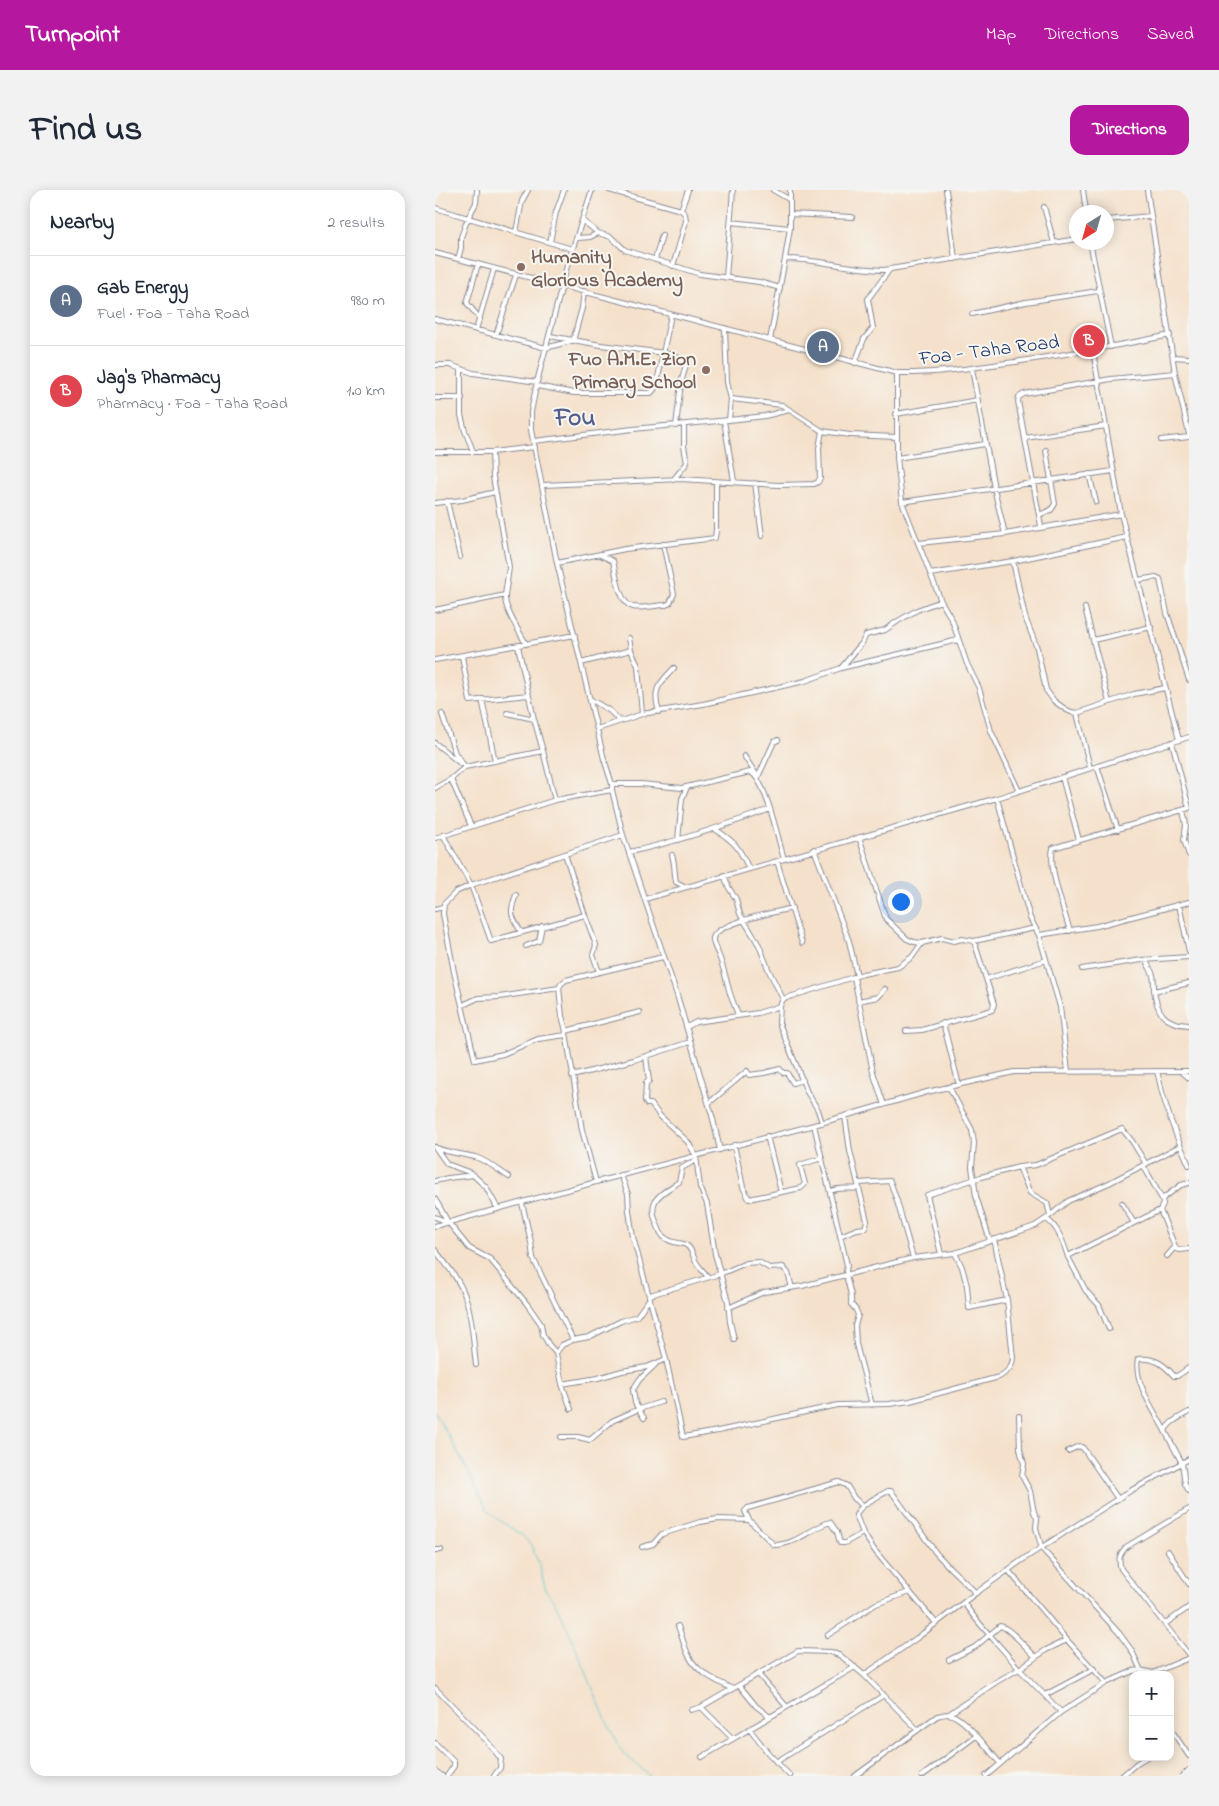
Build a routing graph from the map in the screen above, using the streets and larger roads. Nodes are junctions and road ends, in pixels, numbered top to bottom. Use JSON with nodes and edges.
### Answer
{"nodes":[{"id":1,"x":477,"y":190,"type":"edge"},
{"id":2,"x":528,"y":190,"type":"edge"},
{"id":3,"x":564,"y":190,"type":"edge"},
{"id":4,"x":592,"y":190,"type":"edge"},
{"id":5,"x":609,"y":190,"type":"edge"},
{"id":6,"x":688,"y":190,"type":"edge"},
{"id":7,"x":733,"y":190,"type":"edge"},
{"id":8,"x":773,"y":190,"type":"edge"},
{"id":9,"x":790,"y":190,"type":"edge"},
{"id":10,"x":946,"y":190,"type":"edge"},
{"id":11,"x":1083,"y":190,"type":"edge"},
{"id":12,"x":1147,"y":190,"type":"edge"},
{"id":13,"x":791,"y":200,"type":"junction"},
{"id":14,"x":1085,"y":205,"type":"edge"},
{"id":15,"x":1044,"y":207,"type":"dead end"},
{"id":16,"x":435,"y":208,"type":"edge"},
{"id":17,"x":681,"y":210,"type":"junction"},
{"id":18,"x":790,"y":214,"type":"junction"},
{"id":19,"x":1151,"y":216,"type":"junction"},
{"id":20,"x":851,"y":217,"type":"dead end"},
{"id":21,"x":468,"y":218,"type":"junction"},
{"id":22,"x":1114,"y":219,"type":"edge"},
{"id":23,"x":583,"y":220,"type":"junction"},
{"id":24,"x":731,"y":222,"type":"junction"},
{"id":25,"x":790,"y":228,"type":"junction"},
{"id":26,"x":515,"y":232,"type":"junction"},
{"id":27,"x":598,"y":233,"type":"junction"},
{"id":28,"x":662,"y":235,"type":"dead end"},
{"id":29,"x":577,"y":238,"type":"junction"},
{"id":30,"x":1069,"y":240,"type":"edge"},
{"id":31,"x":550,"y":242,"type":"junction"},
{"id":32,"x":1054,"y":243,"type":"junction"},
{"id":33,"x":572,"y":249,"type":"junction"},
{"id":34,"x":1091,"y":250,"type":"edge"},
{"id":35,"x":435,"y":253,"type":"edge"},
{"id":36,"x":458,"y":259,"type":"junction"},
{"id":37,"x":785,"y":259,"type":"junction"},
{"id":38,"x":955,"y":259,"type":"junction"},
{"id":39,"x":655,"y":260,"type":"junction"},
{"id":40,"x":478,"y":264,"type":"junction"},
{"id":41,"x":673,"y":266,"type":"junction"},
{"id":42,"x":890,"y":268,"type":"junction"},
{"id":43,"x":494,"y":269,"type":"junction"},
{"id":44,"x":516,"y":275,"type":"junction"},
{"id":45,"x":726,"y":277,"type":"junction"},
{"id":46,"x":562,"y":285,"type":"junction"},
{"id":47,"x":780,"y":288,"type":"junction"},
{"id":48,"x":583,"y":291,"type":"junction"},
{"id":49,"x":1099,"y":291,"type":"junction"},
{"id":50,"x":973,"y":314,"type":"dead end"},
{"id":51,"x":671,"y":315,"type":"junction"},
{"id":52,"x":435,"y":319,"type":"edge"},
{"id":53,"x":480,"y":319,"type":"junction"},
{"id":54,"x":725,"y":328,"type":"junction"},
{"id":55,"x":476,"y":330,"type":"junction"},
{"id":56,"x":496,"y":335,"type":"junction"},
{"id":57,"x":1170,"y":335,"type":"junction"},
{"id":58,"x":550,"y":336,"type":"junction"},
{"id":59,"x":770,"y":340,"type":"junction"},
{"id":60,"x":573,"y":341,"type":"junction"},
{"id":61,"x":1111,"y":347,"type":"junction"},
{"id":62,"x":546,"y":348,"type":"junction"},
{"id":63,"x":1093,"y":351,"type":"junction"},
{"id":64,"x":663,"y":354,"type":"junction"},
{"id":65,"x":1173,"y":357,"type":"junction"},
{"id":66,"x":1189,"y":358,"type":"edge"},
{"id":67,"x":855,"y":363,"type":"junction"},
{"id":68,"x":435,"y":366,"type":"edge"},
{"id":69,"x":972,"y":368,"type":"junction"},
{"id":70,"x":461,"y":370,"type":"junction"},
{"id":71,"x":897,"y":373,"type":"junction"},
{"id":72,"x":1175,"y":373,"type":"junction"},
{"id":73,"x":1098,"y":382,"type":"junction"},
{"id":74,"x":537,"y":384,"type":"junction"},
{"id":75,"x":435,"y":398,"type":"edge"},
{"id":76,"x":462,"y":398,"type":"junction"},
{"id":77,"x":731,"y":399,"type":"junction"},
{"id":78,"x":978,"y":400,"type":"junction"},
{"id":79,"x":789,"y":410,"type":"junction"},
{"id":80,"x":896,"y":414,"type":"junction"},
{"id":81,"x":1187,"y":416,"type":"edge"},
{"id":82,"x":729,"y":420,"type":"junction"},
{"id":83,"x":724,"y":421,"type":"junction"},
{"id":84,"x":684,"y":425,"type":"junction"},
{"id":85,"x":676,"y":426,"type":"junction"},
{"id":86,"x":1106,"y":426,"type":"junction"},
{"id":87,"x":822,"y":431,"type":"junction"},
{"id":88,"x":1189,"y":436,"type":"edge"},
{"id":89,"x":896,"y":437,"type":"junction"},
{"id":90,"x":1025,"y":438,"type":"junction"},
{"id":91,"x":1161,"y":440,"type":"dead end"},
{"id":92,"x":534,"y":441,"type":"junction"},
{"id":93,"x":985,"y":444,"type":"junction"},
{"id":94,"x":535,"y":447,"type":"junction"},
{"id":95,"x":1046,"y":450,"type":"dead end"},
{"id":96,"x":473,"y":451,"type":"junction"},
{"id":97,"x":435,"y":452,"type":"edge"},
{"id":98,"x":491,"y":452,"type":"junction"},
{"id":99,"x":897,"y":458,"type":"junction"},
{"id":100,"x":1113,"y":471,"type":"junction"},
{"id":101,"x":1089,"y":474,"type":"junction"},
{"id":102,"x":673,"y":480,"type":"junction"},
{"id":103,"x":1052,"y":480,"type":"junction"},
{"id":104,"x":734,"y":481,"type":"junction"},
{"id":105,"x":716,"y":482,"type":"junction"},
{"id":106,"x":1032,"y":482,"type":"junction"},
{"id":107,"x":755,"y":483,"type":"junction"},
{"id":108,"x":543,"y":485,"type":"junction"},
{"id":109,"x":994,"y":488,"type":"junction"},
{"id":110,"x":495,"y":492,"type":"junction"},
{"id":111,"x":447,"y":501,"type":"junction"},
{"id":112,"x":902,"y":502,"type":"junction"},
{"id":113,"x":1096,"y":502,"type":"dead end"},
{"id":114,"x":435,"y":503,"type":"edge"},
{"id":115,"x":1121,"y":514,"type":"junction"},
{"id":116,"x":1039,"y":515,"type":"junction"},
{"id":117,"x":1041,"y":526,"type":"junction"},
{"id":118,"x":1005,"y":534,"type":"junction"},
{"id":119,"x":762,"y":536,"type":"dead end"},
{"id":120,"x":1127,"y":538,"type":"junction"},
{"id":121,"x":919,"y":543,"type":"junction"},
{"id":122,"x":663,"y":544,"type":"junction"},
{"id":123,"x":600,"y":556,"type":"junction"},
{"id":124,"x":460,"y":557,"type":"dead end"},
{"id":125,"x":1013,"y":561,"type":"junction"},
{"id":126,"x":557,"y":563,"type":"junction"},
{"id":127,"x":931,"y":574,"type":"junction"},
{"id":128,"x":1138,"y":580,"type":"junction"},
{"id":129,"x":505,"y":596,"type":"junction"},
{"id":130,"x":941,"y":601,"type":"junction"},
{"id":131,"x":1085,"y":608,"type":"dead end"},
{"id":132,"x":435,"y":610,"type":"edge"},
{"id":133,"x":1151,"y":627,"type":"junction"},
{"id":134,"x":575,"y":635,"type":"junction"},
{"id":135,"x":629,"y":638,"type":"dead end"},
{"id":136,"x":958,"y":640,"type":"junction"},
{"id":137,"x":1093,"y":640,"type":"junction"},
{"id":138,"x":526,"y":644,"type":"junction"},
{"id":139,"x":518,"y":646,"type":"junction"},
{"id":140,"x":631,"y":650,"type":"junction"},
{"id":141,"x":462,"y":656,"type":"junction"},
{"id":142,"x":435,"y":660,"type":"edge"},
{"id":143,"x":581,"y":663,"type":"junction"},
{"id":144,"x":674,"y":668,"type":"dead end"},
{"id":145,"x":841,"y":668,"type":"junction"},
{"id":146,"x":1189,"y":680,"type":"edge"},
{"id":147,"x":1165,"y":688,"type":"junction"},
{"id":148,"x":528,"y":695,"type":"junction"},
{"id":149,"x":590,"y":699,"type":"junction"},
{"id":150,"x":481,"y":700,"type":"junction"},
{"id":151,"x":1109,"y":702,"type":"junction"},
{"id":152,"x":659,"y":712,"type":"junction"},
{"id":153,"x":507,"y":713,"type":"dead end"},
{"id":154,"x":1077,"y":713,"type":"junction"},
{"id":155,"x":442,"y":714,"type":"dead end"},
{"id":156,"x":642,"y":714,"type":"junction"},
{"id":157,"x":534,"y":719,"type":"junction"},
{"id":158,"x":620,"y":721,"type":"junction"},
{"id":159,"x":597,"y":729,"type":"junction"},
{"id":160,"x":1189,"y":737,"type":"edge"},
{"id":161,"x":778,"y":740,"type":"dead end"},
{"id":162,"x":1179,"y":740,"type":"junction"},
{"id":163,"x":1172,"y":742,"type":"junction"},
{"id":164,"x":435,"y":743,"type":"edge"},
{"id":165,"x":543,"y":751,"type":"junction"},
{"id":166,"x":744,"y":756,"type":"dead end"},
{"id":167,"x":495,"y":761,"type":"junction"},
{"id":168,"x":1097,"y":766,"type":"junction"},
{"id":169,"x":465,"y":767,"type":"junction"},
{"id":170,"x":1090,"y":768,"type":"junction"},
{"id":171,"x":758,"y":777,"type":"junction"},
{"id":172,"x":1062,"y":777,"type":"junction"},
{"id":173,"x":451,"y":779,"type":"junction"},
{"id":174,"x":612,"y":784,"type":"junction"},
{"id":175,"x":687,"y":787,"type":"junction"},
{"id":176,"x":435,"y":788,"type":"edge"},
{"id":177,"x":612,"y":790,"type":"junction"},
{"id":178,"x":1019,"y":791,"type":"junction"},
{"id":179,"x":997,"y":798,"type":"junction"},
{"id":180,"x":555,"y":800,"type":"junction"},
{"id":181,"x":1189,"y":808,"type":"edge"},
{"id":182,"x":770,"y":810,"type":"junction"},
{"id":183,"x":1183,"y":810,"type":"junction"},
{"id":184,"x":471,"y":826,"type":"junction"},
{"id":185,"x":715,"y":829,"type":"junction"},
{"id":186,"x":1118,"y":830,"type":"junction"},
{"id":187,"x":443,"y":835,"type":"junction"},
{"id":188,"x":623,"y":835,"type":"junction"},
{"id":189,"x":859,"y":837,"type":"junction"},
{"id":190,"x":435,"y":838,"type":"edge"},
{"id":191,"x":678,"y":840,"type":"junction"},
{"id":192,"x":1079,"y":840,"type":"junction"},
{"id":193,"x":814,"y":849,"type":"junction"},
{"id":194,"x":629,"y":852,"type":"junction"},
{"id":195,"x":565,"y":854,"type":"junction"},
{"id":196,"x":672,"y":855,"type":"dead end"},
{"id":197,"x":1189,"y":855,"type":"edge"},
{"id":198,"x":783,"y":859,"type":"junction"},
{"id":199,"x":777,"y":861,"type":"junction"},
{"id":200,"x":749,"y":869,"type":"junction"},
{"id":201,"x":725,"y":875,"type":"junction"},
{"id":202,"x":471,"y":885,"type":"junction"},
{"id":203,"x":686,"y":887,"type":"junction"},
{"id":204,"x":516,"y":895,"type":"dead end"},
{"id":205,"x":645,"y":899,"type":"junction"},
{"id":206,"x":1189,"y":902,"type":"edge"},
{"id":207,"x":1179,"y":905,"type":"junction"},
{"id":208,"x":443,"y":907,"type":"junction"},
{"id":209,"x":792,"y":908,"type":"junction"},
{"id":210,"x":435,"y":909,"type":"edge"},
{"id":211,"x":585,"y":914,"type":"junction"},
{"id":212,"x":744,"y":921,"type":"junction"},
{"id":213,"x":542,"y":926,"type":"junction"},
{"id":214,"x":1035,"y":928,"type":"junction"},
{"id":215,"x":1070,"y":931,"type":"junction"},
{"id":216,"x":521,"y":932,"type":"junction"},
{"id":217,"x":1039,"y":936,"type":"junction"},
{"id":218,"x":974,"y":941,"type":"junction"},
{"id":219,"x":922,"y":942,"type":"junction"},
{"id":220,"x":802,"y":943,"type":"dead end"},
{"id":221,"x":1188,"y":945,"type":"edge"},
{"id":222,"x":526,"y":946,"type":"dead end"},
{"id":223,"x":1189,"y":951,"type":"edge"},
{"id":224,"x":663,"y":956,"type":"junction"},
{"id":225,"x":1189,"y":957,"type":"edge"},
{"id":226,"x":1045,"y":960,"type":"junction"},
{"id":227,"x":1146,"y":960,"type":"junction"},
{"id":228,"x":1082,"y":969,"type":"dead end"},
{"id":229,"x":599,"y":972,"type":"junction"},
{"id":230,"x":856,"y":977,"type":"junction"},
{"id":231,"x":986,"y":979,"type":"junction"},
{"id":232,"x":1189,"y":983,"type":"edge"},
{"id":233,"x":559,"y":988,"type":"junction"},
{"id":234,"x":885,"y":989,"type":"dead end"},
{"id":235,"x":1155,"y":991,"type":"junction"},
{"id":236,"x":783,"y":999,"type":"junction"},
{"id":237,"x":858,"y":1001,"type":"junction"},
{"id":238,"x":463,"y":1005,"type":"junction"},
{"id":239,"x":780,"y":1006,"type":"junction"},
{"id":240,"x":640,"y":1012,"type":"dead end"},
{"id":241,"x":738,"y":1015,"type":"junction"},
{"id":242,"x":943,"y":1023,"type":"junction"},
{"id":243,"x":1189,"y":1025,"type":"edge"},
{"id":244,"x":687,"y":1027,"type":"junction"},
{"id":245,"x":905,"y":1031,"type":"dead end"},
{"id":246,"x":566,"y":1033,"type":"junction"},
{"id":247,"x":690,"y":1042,"type":"junction"},
{"id":248,"x":646,"y":1056,"type":"junction"},
{"id":249,"x":1068,"y":1071,"type":"junction"},
{"id":250,"x":1157,"y":1071,"type":"junction"},
{"id":251,"x":1189,"y":1071,"type":"edge"},
{"id":252,"x":1182,"y":1072,"type":"junction"},
{"id":253,"x":573,"y":1076,"type":"junction"},
{"id":254,"x":1189,"y":1078,"type":"edge"},
{"id":255,"x":803,"y":1080,"type":"junction"},
{"id":256,"x":959,"y":1085,"type":"junction"},
{"id":257,"x":949,"y":1087,"type":"junction"},
{"id":258,"x":709,"y":1103,"type":"junction"},
{"id":259,"x":884,"y":1105,"type":"junction"},
{"id":260,"x":845,"y":1116,"type":"junction"},
{"id":261,"x":822,"y":1123,"type":"junction"},
{"id":262,"x":814,"y":1125,"type":"junction"},
{"id":263,"x":767,"y":1136,"type":"junction"},
{"id":264,"x":734,"y":1145,"type":"junction"},
{"id":265,"x":1180,"y":1146,"type":"junction"},
{"id":266,"x":436,"y":1148,"type":"edge"},
{"id":267,"x":720,"y":1150,"type":"junction"},
{"id":268,"x":695,"y":1158,"type":"junction"},
{"id":269,"x":822,"y":1158,"type":"junction"},
{"id":270,"x":1145,"y":1164,"type":"junction"},
{"id":271,"x":1189,"y":1165,"type":"edge"},
{"id":272,"x":1019,"y":1167,"type":"junction"},
{"id":273,"x":474,"y":1175,"type":"junction"},
{"id":274,"x":621,"y":1175,"type":"junction"},
{"id":275,"x":509,"y":1177,"type":"dead end"},
{"id":276,"x":435,"y":1181,"type":"edge"},
{"id":277,"x":975,"y":1181,"type":"junction"},
{"id":278,"x":596,"y":1182,"type":"junction"},
{"id":279,"x":1189,"y":1183,"type":"edge"},
{"id":280,"x":858,"y":1186,"type":"junction"},
{"id":281,"x":830,"y":1191,"type":"junction"},
{"id":282,"x":781,"y":1192,"type":"junction"},
{"id":283,"x":435,"y":1199,"type":"edge"},
{"id":284,"x":1162,"y":1199,"type":"junction"},
{"id":285,"x":522,"y":1203,"type":"junction"},
{"id":286,"x":1122,"y":1203,"type":"dead end"},
{"id":287,"x":498,"y":1209,"type":"junction"},
{"id":288,"x":1160,"y":1210,"type":"junction"},
{"id":289,"x":1050,"y":1216,"type":"junction"},
{"id":290,"x":435,"y":1218,"type":"edge"},
{"id":291,"x":1046,"y":1219,"type":"junction"},
{"id":292,"x":449,"y":1222,"type":"junction"},
{"id":293,"x":1134,"y":1223,"type":"junction"},
{"id":294,"x":435,"y":1226,"type":"edge"},
{"id":295,"x":840,"y":1236,"type":"junction"},
{"id":296,"x":992,"y":1240,"type":"junction"},
{"id":297,"x":1175,"y":1247,"type":"junction"},
{"id":298,"x":1189,"y":1249,"type":"edge"},
{"id":299,"x":435,"y":1250,"type":"edge"},
{"id":300,"x":955,"y":1253,"type":"junction"},
{"id":301,"x":941,"y":1254,"type":"junction"},
{"id":302,"x":1167,"y":1256,"type":"dead end"},
{"id":303,"x":913,"y":1258,"type":"junction"},
{"id":304,"x":1068,"y":1258,"type":"junction"},
{"id":305,"x":847,"y":1266,"type":"junction"},
{"id":306,"x":855,"y":1272,"type":"junction"},
{"id":307,"x":720,"y":1274,"type":"junction"},
{"id":308,"x":845,"y":1274,"type":"junction"},
{"id":309,"x":708,"y":1277,"type":"junction"},
{"id":310,"x":793,"y":1288,"type":"junction"},
{"id":311,"x":650,"y":1297,"type":"junction"},
{"id":312,"x":1007,"y":1300,"type":"junction"},
{"id":313,"x":728,"y":1308,"type":"junction"},
{"id":314,"x":1109,"y":1329,"type":"dead end"},
{"id":315,"x":734,"y":1339,"type":"dead end"},
{"id":316,"x":573,"y":1340,"type":"junction"},
{"id":317,"x":556,"y":1353,"type":"junction"},
{"id":318,"x":666,"y":1359,"type":"junction"},
{"id":319,"x":657,"y":1363,"type":"junction"},
{"id":320,"x":476,"y":1365,"type":"dead end"},
{"id":321,"x":1189,"y":1368,"type":"edge"},
{"id":322,"x":562,"y":1384,"type":"junction"},
{"id":323,"x":661,"y":1402,"type":"dead end"},
{"id":324,"x":872,"y":1405,"type":"junction"},
{"id":325,"x":571,"y":1409,"type":"dead end"},
{"id":326,"x":639,"y":1409,"type":"junction"},
{"id":327,"x":1189,"y":1412,"type":"edge"},
{"id":328,"x":1019,"y":1416,"type":"dead end"},
{"id":329,"x":644,"y":1418,"type":"dead end"},
{"id":330,"x":1165,"y":1431,"type":"junction"},
{"id":331,"x":561,"y":1437,"type":"dead end"},
{"id":332,"x":1068,"y":1451,"type":"dead end"},
{"id":333,"x":1189,"y":1459,"type":"edge"},
{"id":334,"x":1182,"y":1463,"type":"junction"},
{"id":335,"x":1189,"y":1491,"type":"edge"},
{"id":336,"x":1118,"y":1499,"type":"junction"},
{"id":337,"x":863,"y":1506,"type":"junction"},
{"id":338,"x":1189,"y":1509,"type":"edge"},
{"id":339,"x":749,"y":1520,"type":"junction"},
{"id":340,"x":863,"y":1533,"type":"junction"},
{"id":341,"x":642,"y":1547,"type":"dead end"},
{"id":342,"x":1042,"y":1549,"type":"junction"},
{"id":343,"x":435,"y":1550,"type":"edge"},
{"id":344,"x":441,"y":1550,"type":"dead end"},
{"id":345,"x":1168,"y":1550,"type":"dead end"},
{"id":346,"x":1008,"y":1570,"type":"junction"},
{"id":347,"x":1189,"y":1584,"type":"edge"},
{"id":348,"x":909,"y":1592,"type":"junction"},
{"id":349,"x":976,"y":1593,"type":"junction"},
{"id":350,"x":963,"y":1603,"type":"junction"},
{"id":351,"x":1189,"y":1607,"type":"edge"},
{"id":352,"x":936,"y":1623,"type":"junction"},
{"id":353,"x":1165,"y":1624,"type":"junction"},
{"id":354,"x":678,"y":1626,"type":"dead end"},
{"id":355,"x":989,"y":1634,"type":"junction"},
{"id":356,"x":828,"y":1635,"type":"dead end"},
{"id":357,"x":1067,"y":1640,"type":"junction"},
{"id":358,"x":1189,"y":1656,"type":"edge"},
{"id":359,"x":1036,"y":1657,"type":"junction"},
{"id":360,"x":949,"y":1660,"type":"dead end"},
{"id":361,"x":855,"y":1667,"type":"junction"},
{"id":362,"x":1019,"y":1669,"type":"junction"},
{"id":363,"x":1094,"y":1669,"type":"junction"},
{"id":364,"x":1140,"y":1670,"type":"junction"},
{"id":365,"x":758,"y":1674,"type":"junction"},
{"id":366,"x":864,"y":1675,"type":"junction"},
{"id":367,"x":1107,"y":1683,"type":"junction"},
{"id":368,"x":739,"y":1685,"type":"junction"},
{"id":369,"x":435,"y":1688,"type":"edge"},
{"id":370,"x":732,"y":1689,"type":"junction"},
{"id":371,"x":884,"y":1695,"type":"junction"},
{"id":372,"x":1045,"y":1695,"type":"junction"},
{"id":373,"x":701,"y":1707,"type":"junction"},
{"id":374,"x":787,"y":1707,"type":"junction"},
{"id":375,"x":691,"y":1710,"type":"dead end"},
{"id":376,"x":1061,"y":1712,"type":"junction"},
{"id":377,"x":949,"y":1714,"type":"junction"},
{"id":378,"x":770,"y":1718,"type":"junction"},
{"id":379,"x":750,"y":1730,"type":"junction"},
{"id":380,"x":918,"y":1730,"type":"junction"},
{"id":381,"x":1174,"y":1734,"type":"edge"},
{"id":382,"x":976,"y":1736,"type":"junction"},
{"id":383,"x":1176,"y":1737,"type":"joint"},
{"id":384,"x":733,"y":1739,"type":"junction"},
{"id":385,"x":435,"y":1743,"type":"edge"},
{"id":386,"x":1189,"y":1756,"type":"edge"},
{"id":387,"x":702,"y":1757,"type":"dead end"},
{"id":388,"x":1139,"y":1761,"type":"edge"},
{"id":389,"x":776,"y":1762,"type":"junction"},
{"id":390,"x":1000,"y":1763,"type":"junction"},
{"id":391,"x":1189,"y":1770,"type":"edge"},
{"id":392,"x":435,"y":1771,"type":"edge"},
{"id":393,"x":442,"y":1776,"type":"edge"},
{"id":394,"x":447,"y":1776,"type":"edge"},
{"id":395,"x":494,"y":1776,"type":"edge"},
{"id":396,"x":790,"y":1776,"type":"edge"},
{"id":397,"x":855,"y":1776,"type":"edge"},
{"id":398,"x":922,"y":1776,"type":"edge"},
{"id":399,"x":986,"y":1776,"type":"edge"},
{"id":400,"x":1122,"y":1776,"type":"edge"},
{"id":401,"x":1182,"y":1776,"type":"edge"}],
"edges":[{"from":1,"to":21,"type":"street"},
{"from":2,"to":26,"type":"street"},
{"from":3,"to":31,"type":"street"},
{"from":4,"to":23,"type":"street"},
{"from":5,"to":17,"type":"street"},
{"from":6,"to":17,"type":"street"},
{"from":7,"to":24,"type":"street"},
{"from":8,"to":13,"type":"street"},
{"from":9,"to":13,"type":"street"},
{"from":10,"to":38,"type":"street"},
{"from":11,"to":14,"type":"street"},
{"from":12,"to":19,"type":"street"},
{"from":13,"to":18,"type":"street"},
{"from":15,"to":32,"type":"street"},
{"from":16,"to":21,"type":"street"},
{"from":17,"to":41,"type":"street"},
{"from":18,"to":20,"type":"street"},
{"from":18,"to":25,"type":"street"},
{"from":19,"to":22,"type":"street"},
{"from":19,"to":57,"type":"street"},
{"from":21,"to":26,"type":"street"},
{"from":21,"to":36,"type":"street"},
{"from":23,"to":27,"type":"street"},
{"from":23,"to":29,"type":"street"},
{"from":24,"to":25,"type":"street"},
{"from":24,"to":45,"type":"street"},
{"from":25,"to":37,"type":"street"},
{"from":26,"to":31,"type":"street"},
{"from":27,"to":29,"type":"street"},
{"from":27,"to":39,"type":"street"},
{"from":28,"to":39,"type":"street"},
{"from":29,"to":33,"type":"street"},
{"from":30,"to":32,"type":"street"},
{"from":31,"to":33,"type":"street"},
{"from":32,"to":38,"type":"street"},
{"from":33,"to":46,"type":"street"},
{"from":34,"to":49,"type":"street"},
{"from":35,"to":36,"type":"street","name":"Foa - Taha Road"},
{"from":36,"to":40,"type":"street","name":"Foa - Taha Road"},
{"from":37,"to":42,"type":"street"},
{"from":37,"to":47,"type":"street"},
{"from":38,"to":42,"type":"street"},
{"from":39,"to":41,"type":"street"},
{"from":40,"to":43,"type":"street","name":"Foa - Taha Road"},
{"from":40,"to":53,"type":"street"},
{"from":41,"to":45,"type":"street"},
{"from":42,"to":67,"type":"street"},
{"from":43,"to":44,"type":"street","name":"Foa - Taha Road"},
{"from":43,"to":53,"type":"street"},
{"from":44,"to":46,"type":"street","name":"Foa - Taha Road"},
{"from":44,"to":56,"type":"street"},
{"from":45,"to":47,"type":"street"},
{"from":46,"to":48,"type":"street","name":"Foa - Taha Road"},
{"from":46,"to":58,"type":"street"},
{"from":47,"to":59,"type":"street"},
{"from":48,"to":51,"type":"street","name":"Foa - Taha Road"},
{"from":48,"to":60,"type":"street"},
{"from":49,"to":50,"type":"street"},
{"from":49,"to":61,"type":"street"},
{"from":51,"to":54,"type":"street","name":"Foa - Taha Road"},
{"from":51,"to":64,"type":"street"},
{"from":52,"to":55,"type":"street"},
{"from":53,"to":55,"type":"street"},
{"from":54,"to":59,"type":"street","name":"Foa - Taha Road"},
{"from":54,"to":77,"type":"street"},
{"from":55,"to":56,"type":"street"},
{"from":56,"to":62,"type":"street"},
{"from":57,"to":61,"type":"street","name":"Foa - Taha Road"},
{"from":57,"to":65,"type":"street"},
{"from":58,"to":60,"type":"street"},
{"from":58,"to":62,"type":"street"},
{"from":59,"to":67,"type":"street","name":"Foa - Taha Road"},
{"from":60,"to":62,"type":"street"},
{"from":60,"to":64,"type":"street"},
{"from":61,"to":63,"type":"street","name":"Foa - Taha Road"},
{"from":62,"to":74,"type":"street"},
{"from":63,"to":69,"type":"street","name":"Foa - Taha Road"},
{"from":63,"to":73,"type":"street"},
{"from":64,"to":74,"type":"street"},
{"from":64,"to":85,"type":"street"},
{"from":65,"to":66,"type":"street"},
{"from":65,"to":72,"type":"street"},
{"from":67,"to":71,"type":"street","name":"Foa - Taha Road"},
{"from":68,"to":70,"type":"street"},
{"from":69,"to":71,"type":"street","name":"Foa - Taha Road"},
{"from":69,"to":78,"type":"street"},
{"from":70,"to":74,"type":"street"},
{"from":70,"to":76,"type":"street"},
{"from":71,"to":80,"type":"street"},
{"from":72,"to":73,"type":"street"},
{"from":72,"to":81,"type":"street"},
{"from":73,"to":86,"type":"street"},
{"from":73,"to":90,"type":"street"},
{"from":74,"to":92,"type":"street"},
{"from":75,"to":76,"type":"street"},
{"from":76,"to":96,"type":"street"},
{"from":77,"to":79,"type":"street"},
{"from":77,"to":82,"type":"street"},
{"from":78,"to":80,"type":"street"},
{"from":78,"to":93,"type":"street"},
{"from":79,"to":82,"type":"street"},
{"from":79,"to":87,"type":"street"},
{"from":80,"to":89,"type":"street"},
{"from":81,"to":88,"type":"street"},
{"from":82,"to":83,"type":"street"},
{"from":83,"to":84,"type":"street"},
{"from":83,"to":104,"type":"street"},
{"from":84,"to":85,"type":"street"},
{"from":84,"to":102,"type":"street"},
{"from":85,"to":92,"type":"street"},
{"from":86,"to":90,"type":"street"},
{"from":86,"to":100,"type":"street"},
{"from":87,"to":89,"type":"street"},
{"from":87,"to":107,"type":"street"},
{"from":88,"to":91,"type":"street"},
{"from":89,"to":99,"type":"street"},
{"from":90,"to":106,"type":"street"},
{"from":92,"to":94,"type":"street"},
{"from":93,"to":99,"type":"street"},
{"from":93,"to":109,"type":"street"},
{"from":94,"to":98,"type":"street"},
{"from":94,"to":108,"type":"street"},
{"from":95,"to":103,"type":"street"},
{"from":96,"to":97,"type":"street"},
{"from":96,"to":98,"type":"street"},
{"from":98,"to":110,"type":"street"},
{"from":99,"to":112,"type":"street"},
{"from":100,"to":101,"type":"street"},
{"from":100,"to":115,"type":"street"},
{"from":101,"to":103,"type":"street"},
{"from":101,"to":113,"type":"street"},
{"from":102,"to":105,"type":"street"},
{"from":102,"to":108,"type":"street"},
{"from":103,"to":106,"type":"street"},
{"from":103,"to":116,"type":"street"},
{"from":104,"to":105,"type":"street"},
{"from":104,"to":107,"type":"street"},
{"from":105,"to":122,"type":"street"},
{"from":106,"to":109,"type":"street"},
{"from":106,"to":116,"type":"street"},
{"from":107,"to":119,"type":"street"},
{"from":108,"to":126,"type":"street"},
{"from":109,"to":112,"type":"street"},
{"from":109,"to":118,"type":"street"},
{"from":110,"to":111,"type":"street"},
{"from":110,"to":129,"type":"street"},
{"from":111,"to":114,"type":"street"},
{"from":111,"to":124,"type":"street"},
{"from":112,"to":121,"type":"street"},
{"from":115,"to":117,"type":"street"},
{"from":115,"to":120,"type":"street"},
{"from":116,"to":117,"type":"street"},
{"from":117,"to":118,"type":"street"},
{"from":118,"to":121,"type":"street"},
{"from":120,"to":125,"type":"street"},
{"from":120,"to":128,"type":"street"},
{"from":121,"to":127,"type":"street"},
{"from":122,"to":123,"type":"street"},
{"from":122,"to":123,"type":"street"},
{"from":123,"to":126,"type":"street"},
{"from":125,"to":127,"type":"street"},
{"from":125,"to":154,"type":"street"},
{"from":126,"to":134,"type":"street"},
{"from":127,"to":130,"type":"street"},
{"from":128,"to":133,"type":"street"},
{"from":128,"to":146,"type":"street"},
{"from":129,"to":132,"type":"street"},
{"from":129,"to":138,"type":"street"},
{"from":130,"to":136,"type":"street"},
{"from":130,"to":145,"type":"street"},
{"from":131,"to":137,"type":"street"},
{"from":133,"to":137,"type":"street"},
{"from":133,"to":147,"type":"street"},
{"from":134,"to":138,"type":"street"},
{"from":134,"to":143,"type":"street"},
{"from":135,"to":140,"type":"street"},
{"from":136,"to":145,"type":"street"},
{"from":136,"to":178,"type":"street"},
{"from":137,"to":151,"type":"street"},
{"from":138,"to":139,"type":"street"},
{"from":139,"to":141,"type":"street"},
{"from":139,"to":148,"type":"street"},
{"from":140,"to":143,"type":"street"},
{"from":140,"to":156,"type":"street"},
{"from":141,"to":142,"type":"street"},
{"from":141,"to":150,"type":"street"},
{"from":143,"to":149,"type":"street"},
{"from":144,"to":152,"type":"street"},
{"from":145,"to":152,"type":"street"},
{"from":147,"to":151,"type":"street"},
{"from":147,"to":162,"type":"street"},
{"from":148,"to":150,"type":"street"},
{"from":148,"to":157,"type":"street"},
{"from":149,"to":158,"type":"street"},
{"from":149,"to":159,"type":"street"},
{"from":150,"to":167,"type":"street"},
{"from":151,"to":154,"type":"street"},
{"from":152,"to":156,"type":"street"},
{"from":153,"to":157,"type":"street"},
{"from":154,"to":170,"type":"street"},
{"from":155,"to":169,"type":"street"},
{"from":156,"to":158,"type":"street"},
{"from":157,"to":165,"type":"street"},
{"from":158,"to":159,"type":"street"},
{"from":159,"to":174,"type":"street"},
{"from":160,"to":162,"type":"street"},
{"from":161,"to":171,"type":"street"},
{"from":162,"to":163,"type":"street"},
{"from":163,"to":168,"type":"street"},
{"from":163,"to":181,"type":"street"},
{"from":164,"to":169,"type":"street"},
{"from":165,"to":167,"type":"street"},
{"from":165,"to":180,"type":"street"},
{"from":166,"to":171,"type":"street"},
{"from":167,"to":169,"type":"street"},
{"from":168,"to":170,"type":"street"},
{"from":168,"to":186,"type":"street"},
{"from":169,"to":173,"type":"street"},
{"from":170,"to":172,"type":"street"},
{"from":171,"to":175,"type":"street"},
{"from":171,"to":182,"type":"street"},
{"from":172,"to":178,"type":"street"},
{"from":172,"to":192,"type":"street"},
{"from":173,"to":176,"type":"street"},
{"from":173,"to":184,"type":"street"},
{"from":174,"to":175,"type":"street"},
{"from":174,"to":177,"type":"street"},
{"from":175,"to":191,"type":"street"},
{"from":177,"to":180,"type":"street"},
{"from":177,"to":188,"type":"street"},
{"from":178,"to":179,"type":"street"},
{"from":179,"to":189,"type":"street"},
{"from":179,"to":214,"type":"street"},
{"from":180,"to":184,"type":"street"},
{"from":181,"to":183,"type":"street"},
{"from":182,"to":185,"type":"street"},
{"from":182,"to":198,"type":"street"},
{"from":183,"to":186,"type":"street"},
{"from":183,"to":197,"type":"street"},
{"from":184,"to":187,"type":"street"},
{"from":185,"to":191,"type":"street"},
{"from":185,"to":200,"type":"street"},
{"from":186,"to":192,"type":"street"},
{"from":187,"to":190,"type":"street"},
{"from":187,"to":202,"type":"street"},
{"from":188,"to":194,"type":"street"},
{"from":188,"to":195,"type":"street"},
{"from":189,"to":193,"type":"street"},
{"from":189,"to":219,"type":"street"},
{"from":191,"to":194,"type":"street"},
{"from":192,"to":215,"type":"street"},
{"from":193,"to":198,"type":"street"},
{"from":193,"to":230,"type":"street"},
{"from":194,"to":205,"type":"street"},
{"from":195,"to":202,"type":"street"},
{"from":195,"to":211,"type":"street"},
{"from":196,"to":203,"type":"street"},
{"from":198,"to":199,"type":"street"},
{"from":199,"to":200,"type":"street"},
{"from":199,"to":209,"type":"street"},
{"from":200,"to":201,"type":"street"},
{"from":201,"to":203,"type":"street"},
{"from":201,"to":212,"type":"street"},
{"from":202,"to":208,"type":"street"},
{"from":202,"to":216,"type":"street"},
{"from":203,"to":205,"type":"street"},
{"from":204,"to":216,"type":"street"},
{"from":205,"to":224,"type":"street"},
{"from":206,"to":207,"type":"street"},
{"from":207,"to":215,"type":"street"},
{"from":207,"to":221,"type":"street"},
{"from":208,"to":210,"type":"street"},
{"from":208,"to":238,"type":"street"},
{"from":209,"to":212,"type":"street"},
{"from":209,"to":220,"type":"street"},
{"from":211,"to":213,"type":"street"},
{"from":211,"to":229,"type":"street"},
{"from":212,"to":236,"type":"street"},
{"from":212,"to":241,"type":"street"},
{"from":213,"to":216,"type":"street"},
{"from":213,"to":222,"type":"street"},
{"from":214,"to":217,"type":"street"},
{"from":214,"to":218,"type":"street"},
{"from":215,"to":217,"type":"street"},
{"from":217,"to":226,"type":"street"},
{"from":218,"to":219,"type":"street"},
{"from":218,"to":231,"type":"street"},
{"from":219,"to":230,"type":"street"},
{"from":221,"to":223,"type":"street"},
{"from":224,"to":229,"type":"street"},
{"from":224,"to":244,"type":"street"},
{"from":225,"to":227,"type":"street"},
{"from":226,"to":231,"type":"street"},
{"from":226,"to":249,"type":"street"},
{"from":227,"to":228,"type":"street"},
{"from":227,"to":235,"type":"street"},
{"from":229,"to":233,"type":"street"},
{"from":230,"to":236,"type":"street"},
{"from":230,"to":237,"type":"street"},
{"from":231,"to":242,"type":"street"},
{"from":232,"to":235,"type":"street"},
{"from":233,"to":238,"type":"street"},
{"from":233,"to":246,"type":"street"},
{"from":234,"to":237,"type":"street"},
{"from":235,"to":243,"type":"street"},
{"from":236,"to":239,"type":"street"},
{"from":237,"to":259,"type":"street"},
{"from":238,"to":246,"type":"street"},
{"from":239,"to":241,"type":"street"},
{"from":239,"to":255,"type":"street"},
{"from":240,"to":246,"type":"street"},
{"from":241,"to":244,"type":"street"},
{"from":242,"to":245,"type":"street"},
{"from":242,"to":256,"type":"street"},
{"from":244,"to":247,"type":"street"},
{"from":246,"to":253,"type":"street"},
{"from":247,"to":248,"type":"street"},
{"from":247,"to":258,"type":"street"},
{"from":248,"to":253,"type":"street"},
{"from":248,"to":268,"type":"street"},
{"from":249,"to":250,"type":"street"},
{"from":249,"to":256,"type":"street"},
{"from":250,"to":252,"type":"street"},
{"from":250,"to":265,"type":"street"},
{"from":251,"to":252,"type":"street"},
{"from":252,"to":254,"type":"street"},
{"from":253,"to":278,"type":"street"},
{"from":255,"to":258,"type":"street"},
{"from":255,"to":261,"type":"street"},
{"from":256,"to":257,"type":"street"},
{"from":257,"to":259,"type":"street"},
{"from":257,"to":277,"type":"street"},
{"from":258,"to":267,"type":"street"},
{"from":259,"to":260,"type":"street"},
{"from":260,"to":261,"type":"street"},
{"from":260,"to":280,"type":"street"},
{"from":261,"to":262,"type":"street"},
{"from":262,"to":263,"type":"street"},
{"from":262,"to":269,"type":"street"},
{"from":263,"to":264,"type":"street"},
{"from":263,"to":282,"type":"street"},
{"from":264,"to":267,"type":"street"},
{"from":264,"to":282,"type":"street"},
{"from":265,"to":270,"type":"street"},
{"from":265,"to":271,"type":"street"},
{"from":266,"to":273,"type":"street"},
{"from":266,"to":275,"type":"street"},
{"from":267,"to":268,"type":"street"},
{"from":268,"to":274,"type":"street"},
{"from":268,"to":307,"type":"street"},
{"from":268,"to":309,"type":"street"},
{"from":269,"to":281,"type":"street"},
{"from":269,"to":282,"type":"street"},
{"from":270,"to":272,"type":"street"},
{"from":270,"to":284,"type":"street"},
{"from":270,"to":289,"type":"street"},
{"from":272,"to":277,"type":"street"},
{"from":272,"to":289,"type":"street"},
{"from":273,"to":276,"type":"street"},
{"from":273,"to":287,"type":"street"},
{"from":274,"to":278,"type":"street"},
{"from":274,"to":311,"type":"street"},
{"from":277,"to":296,"type":"street"},
{"from":277,"to":301,"type":"street"},
{"from":278,"to":285,"type":"street"},
{"from":279,"to":284,"type":"street"},
{"from":280,"to":281,"type":"street"},
{"from":280,"to":295,"type":"street"},
{"from":280,"to":303,"type":"street"},
{"from":281,"to":295,"type":"street"},
{"from":283,"to":292,"type":"street"},
{"from":284,"to":288,"type":"street"},
{"from":285,"to":287,"type":"street"},
{"from":285,"to":316,"type":"street"},
{"from":286,"to":293,"type":"street"},
{"from":287,"to":292,"type":"street"},
{"from":288,"to":293,"type":"street"},
{"from":288,"to":297,"type":"street"},
{"from":289,"to":291,"type":"street"},
{"from":290,"to":292,"type":"street"},
{"from":291,"to":296,"type":"street"},
{"from":291,"to":304,"type":"street"},
{"from":292,"to":294,"type":"street"},
{"from":292,"to":317,"type":"street"},
{"from":293,"to":304,"type":"street"},
{"from":295,"to":305,"type":"street"},
{"from":296,"to":300,"type":"street"},
{"from":296,"to":312,"type":"street"},
{"from":297,"to":298,"type":"street"},
{"from":297,"to":302,"type":"street"},
{"from":299,"to":320,"type":"street"},
{"from":300,"to":301,"type":"street"},
{"from":300,"to":312,"type":"street"},
{"from":301,"to":303,"type":"street"},
{"from":303,"to":306,"type":"street"},
{"from":304,"to":314,"type":"street"},
{"from":305,"to":306,"type":"street"},
{"from":305,"to":308,"type":"street"},
{"from":306,"to":308,"type":"street"},
{"from":307,"to":309,"type":"street"},
{"from":307,"to":310,"type":"street"},
{"from":307,"to":313,"type":"street"},
{"from":308,"to":310,"type":"street"},
{"from":308,"to":324,"type":"street"},
{"from":309,"to":311,"type":"street"},
{"from":310,"to":313,"type":"street"},
{"from":311,"to":316,"type":"street"},
{"from":311,"to":318,"type":"street"},
{"from":312,"to":324,"type":"street"},
{"from":313,"to":315,"type":"street"},
{"from":316,"to":317,"type":"street"},
{"from":317,"to":322,"type":"street"},
{"from":318,"to":319,"type":"street"},
{"from":318,"to":324,"type":"street"},
{"from":319,"to":322,"type":"street"},
{"from":319,"to":326,"type":"street"},
{"from":321,"to":330,"type":"street"},
{"from":322,"to":325,"type":"street"},
{"from":323,"to":326,"type":"street"},
{"from":326,"to":329,"type":"street"},
{"from":326,"to":331,"type":"street"},
{"from":327,"to":330,"type":"street"},
{"from":328,"to":342,"type":"street"},
{"from":330,"to":334,"type":"street"},
{"from":332,"to":336,"type":"street"},
{"from":333,"to":334,"type":"street"},
{"from":334,"to":335,"type":"street"},
{"from":334,"to":336,"type":"street"},
{"from":336,"to":342,"type":"street"},
{"from":337,"to":339,"type":"street"},
{"from":337,"to":340,"type":"street"},
{"from":337,"to":349,"type":"street"},
{"from":338,"to":353,"type":"street"},
{"from":339,"to":340,"type":"street"},
{"from":339,"to":341,"type":"street"},
{"from":340,"to":348,"type":"street"},
{"from":342,"to":346,"type":"street"},
{"from":342,"to":364,"type":"street"},
{"from":343,"to":344,"type":"street"},
{"from":345,"to":347,"type":"street"},
{"from":346,"to":349,"type":"street"},
{"from":346,"to":357,"type":"street"},
{"from":348,"to":352,"type":"street"},
{"from":348,"to":356,"type":"street"},
{"from":349,"to":350,"type":"street"},
{"from":350,"to":352,"type":"street"},
{"from":350,"to":355,"type":"street"},
{"from":351,"to":353,"type":"street"},
{"from":352,"to":366,"type":"street"},
{"from":353,"to":358,"type":"street"},
{"from":354,"to":370,"type":"street"},
{"from":355,"to":359,"type":"street"},
{"from":355,"to":360,"type":"street"},
{"from":355,"to":362,"type":"street"},
{"from":357,"to":359,"type":"street"},
{"from":357,"to":363,"type":"street"},
{"from":358,"to":364,"type":"street"},
{"from":359,"to":362,"type":"street"},
{"from":361,"to":365,"type":"street"},
{"from":361,"to":366,"type":"street"},
{"from":361,"to":374,"type":"street"},
{"from":362,"to":372,"type":"street"},
{"from":362,"to":377,"type":"street"},
{"from":363,"to":367,"type":"street"},
{"from":363,"to":372,"type":"street"},
{"from":364,"to":367,"type":"street"},
{"from":365,"to":368,"type":"street"},
{"from":365,"to":374,"type":"street"},
{"from":366,"to":371,"type":"street"},
{"from":367,"to":376,"type":"street"},
{"from":368,"to":370,"type":"street"},
{"from":368,"to":378,"type":"street"},
{"from":369,"to":395,"type":"street"},
{"from":370,"to":373,"type":"street"},
{"from":371,"to":380,"type":"street"},
{"from":371,"to":389,"type":"street"},
{"from":372,"to":376,"type":"street"},
{"from":373,"to":375,"type":"street"},
{"from":373,"to":384,"type":"street"},
{"from":374,"to":378,"type":"street"},
{"from":376,"to":390,"type":"street"},
{"from":377,"to":380,"type":"street"},
{"from":377,"to":382,"type":"street"},
{"from":378,"to":379,"type":"street"},
{"from":379,"to":384,"type":"street"},
{"from":379,"to":389,"type":"street"},
{"from":380,"to":397,"type":"street"},
{"from":381,"to":383,"type":"street"},
{"from":382,"to":390,"type":"street"},
{"from":382,"to":398,"type":"street"},
{"from":383,"to":386,"type":"street"},
{"from":384,"to":387,"type":"street"},
{"from":385,"to":394,"type":"street"},
{"from":388,"to":400,"type":"street"},
{"from":389,"to":396,"type":"street"},
{"from":390,"to":399,"type":"street"},
{"from":391,"to":401,"type":"street"},
{"from":392,"to":393,"type":"street"}]}
